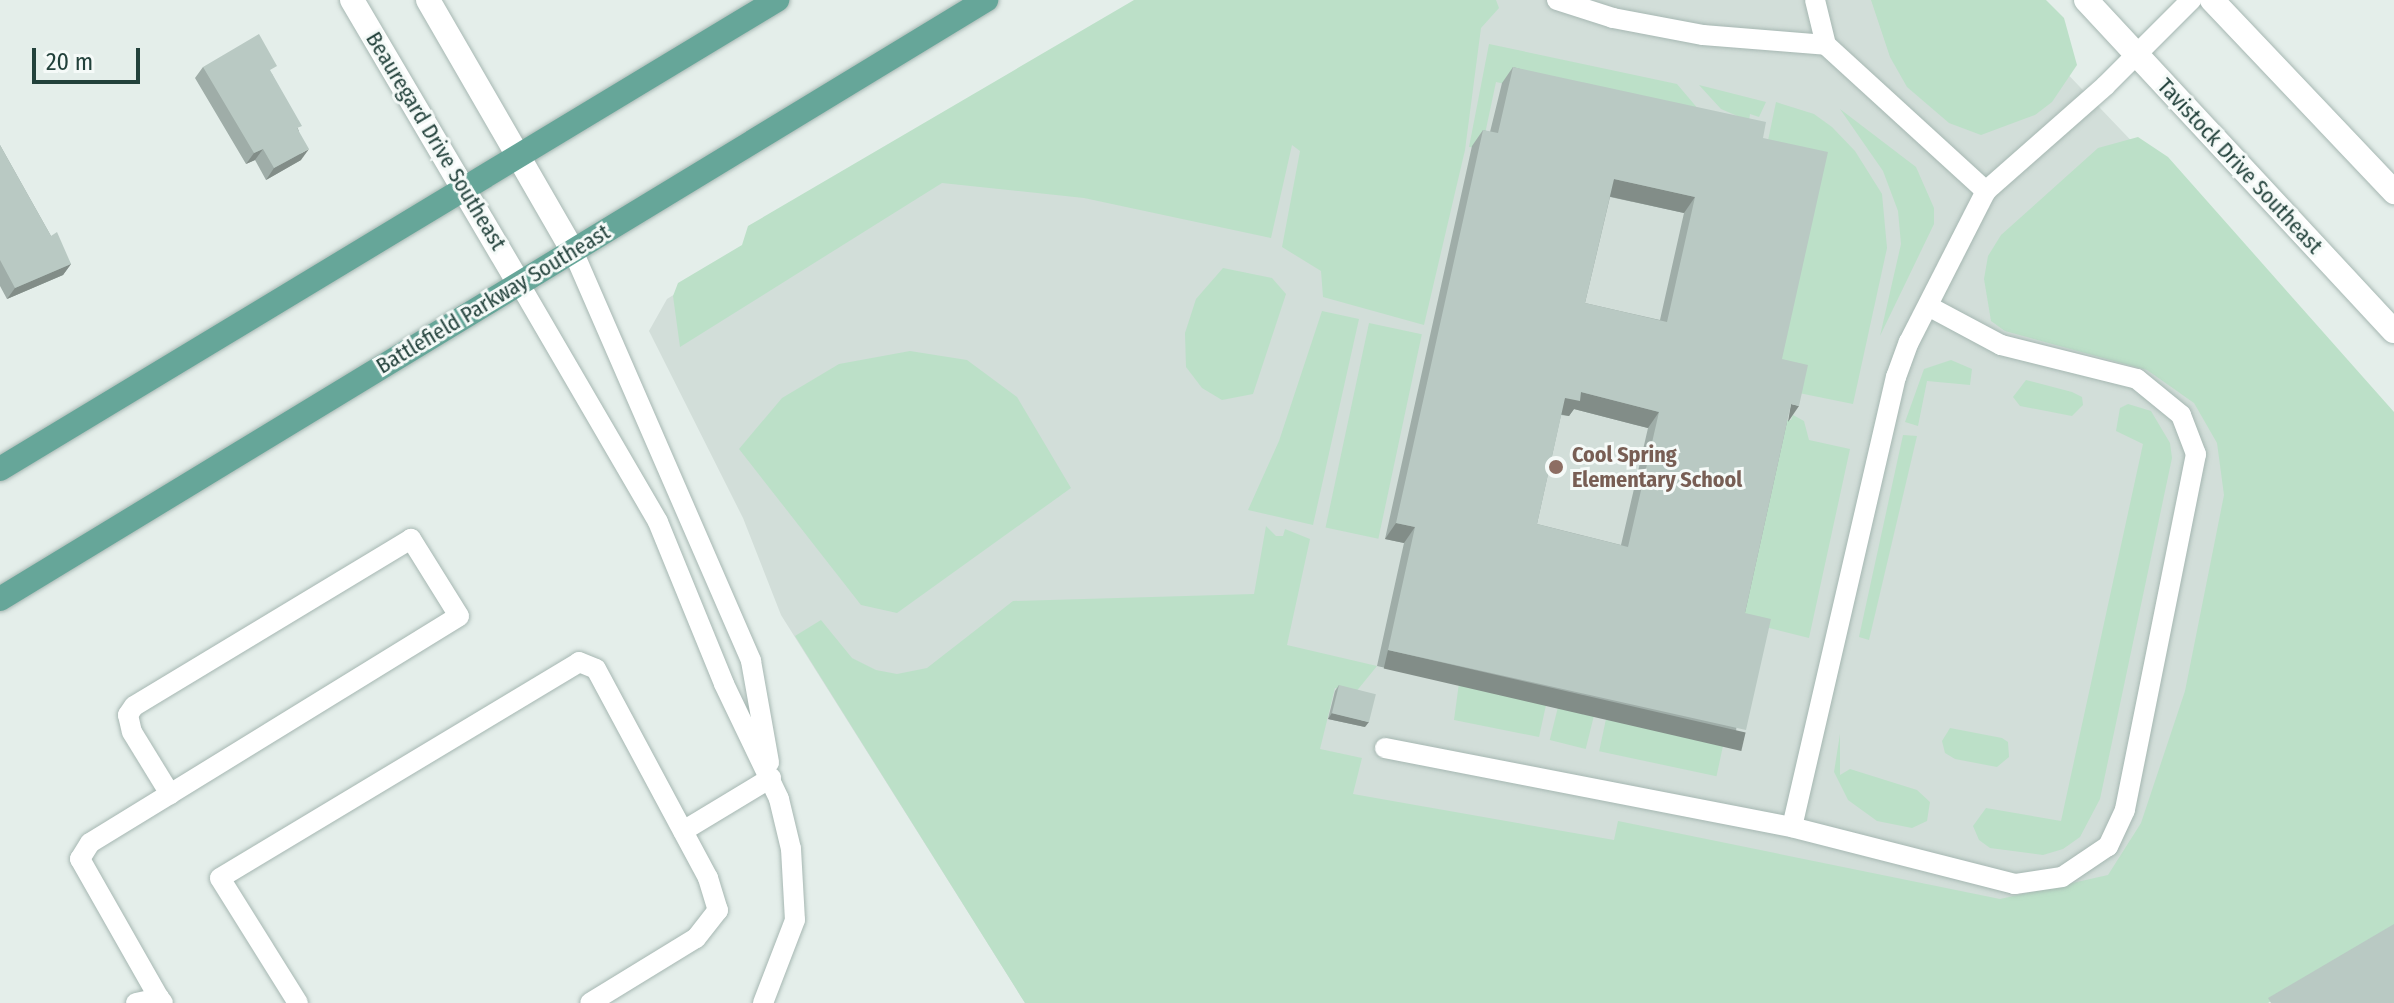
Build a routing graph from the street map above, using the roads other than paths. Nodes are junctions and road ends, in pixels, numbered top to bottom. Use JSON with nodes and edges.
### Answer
{"nodes":[{"id":1,"x":352,"y":0,"type":"edge"},
{"id":2,"x":428,"y":0,"type":"edge"},
{"id":3,"x":777,"y":0,"type":"edge"},
{"id":4,"x":986,"y":0,"type":"edge"},
{"id":5,"x":1557,"y":0,"type":"edge"},
{"id":6,"x":1815,"y":0,"type":"edge"},
{"id":7,"x":2086,"y":0,"type":"edge"},
{"id":8,"x":2191,"y":0,"type":"edge"},
{"id":9,"x":2212,"y":0,"type":"edge"},
{"id":10,"x":1826,"y":45,"type":"junction"},
{"id":11,"x":2137,"y":54,"type":"junction"},
{"id":12,"x":521,"y":156,"type":"junction"},
{"id":13,"x":465,"y":188,"type":"junction"},
{"id":14,"x":1986,"y":191,"type":"junction"},
{"id":15,"x":2394,"y":192,"type":"edge"},
{"id":16,"x":573,"y":251,"type":"junction"},
{"id":17,"x":519,"y":283,"type":"junction"},
{"id":18,"x":1928,"y":306,"type":"junction"},
{"id":19,"x":2394,"y":331,"type":"edge"},
{"id":20,"x":0,"y":469,"type":"edge"},
{"id":21,"x":0,"y":599,"type":"edge"},
{"id":22,"x":1385,"y":748,"type":"dead end"},
{"id":23,"x":771,"y":778,"type":"junction"},
{"id":24,"x":170,"y":794,"type":"junction"},
{"id":25,"x":1792,"y":827,"type":"junction"},
{"id":26,"x":683,"y":831,"type":"junction"},
{"id":27,"x":161,"y":1000,"type":"edge"},
{"id":28,"x":136,"y":1003,"type":"edge"},
{"id":29,"x":298,"y":1003,"type":"edge"},
{"id":30,"x":590,"y":1003,"type":"edge"},
{"id":31,"x":763,"y":1003,"type":"edge"}],
"edges":[{"from":1,"to":13,"type":"street","name":"Beauregard Drive Southeast"},
{"from":2,"to":12,"type":"street"},
{"from":3,"to":12,"type":"main road"},
{"from":4,"to":16,"type":"main road","name":"Battlefield Parkway Southeast"},
{"from":5,"to":10,"type":"lane"},
{"from":6,"to":10,"type":"lane"},
{"from":7,"to":11,"type":"street","name":"Tavistock Drive Southeast"},
{"from":8,"to":11,"type":"lane"},
{"from":9,"to":15,"type":"street"},
{"from":10,"to":14,"type":"lane"},
{"from":11,"to":14,"type":"lane"},
{"from":11,"to":19,"type":"street","name":"Tavistock Drive Southeast"},
{"from":12,"to":13,"type":"main road"},
{"from":12,"to":16,"type":"street"},
{"from":13,"to":17,"type":"street","name":"Beauregard Drive Southeast"},
{"from":13,"to":20,"type":"main road"},
{"from":14,"to":18,"type":"lane"},
{"from":16,"to":17,"type":"main road","name":"Battlefield Parkway Southeast"},
{"from":16,"to":23,"type":"lane"},
{"from":17,"to":21,"type":"main road","name":"Battlefield Parkway Southeast"},
{"from":17,"to":23,"type":"lane"},
{"from":18,"to":25,"type":"lane"},
{"from":18,"to":25,"type":"lane"},
{"from":22,"to":25,"type":"lane"},
{"from":23,"to":26,"type":"lane"},
{"from":23,"to":31,"type":"lane"},
{"from":24,"to":24,"type":"lane"},
{"from":24,"to":27,"type":"lane"},
{"from":26,"to":29,"type":"lane"},
{"from":26,"to":30,"type":"lane"},
{"from":27,"to":28,"type":"lane"}]}
